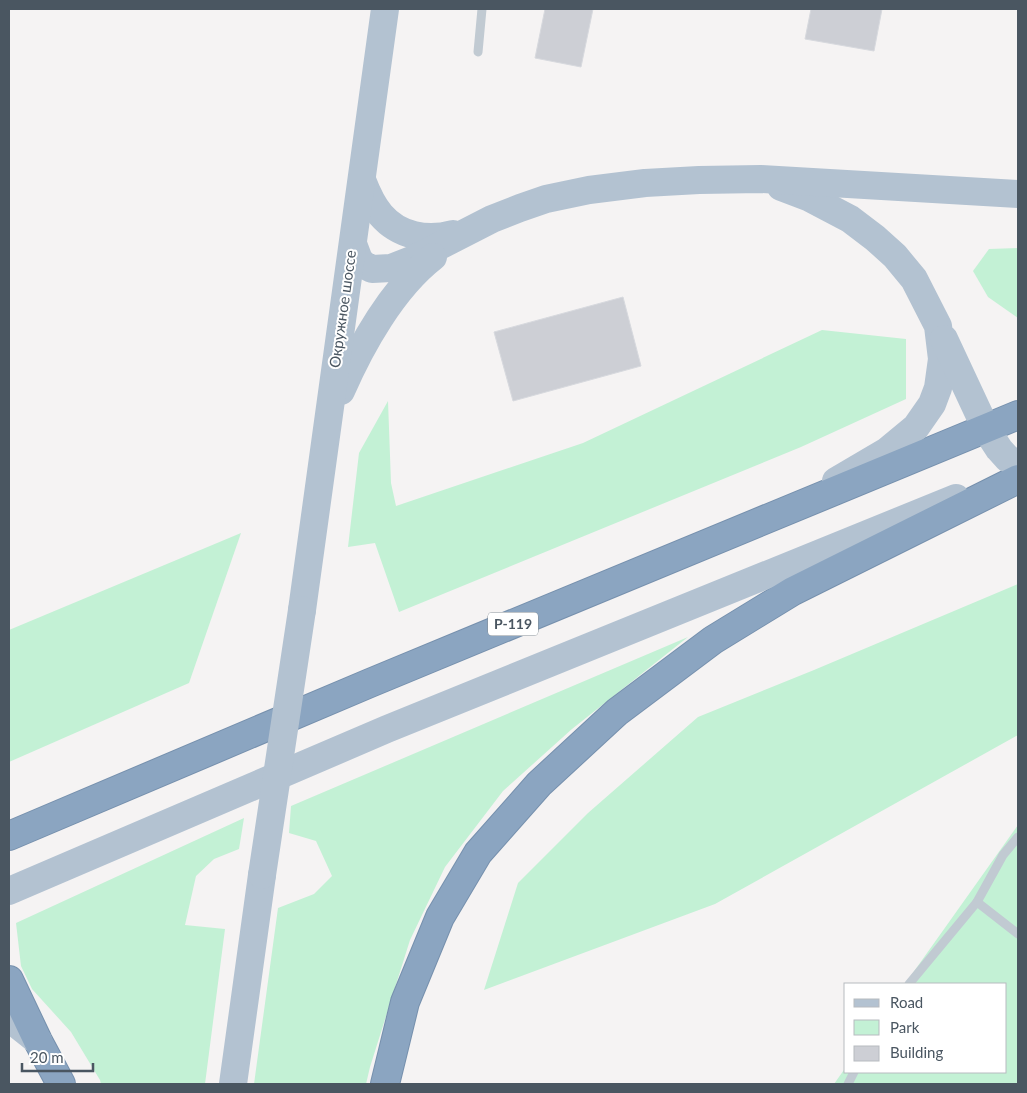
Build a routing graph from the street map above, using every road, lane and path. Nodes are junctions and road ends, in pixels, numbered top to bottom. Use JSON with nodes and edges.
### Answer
{"nodes":[{"id":1,"x":385,"y":9,"type":"edge"},
{"id":2,"x":482,"y":9,"type":"edge"},
{"id":3,"x":478,"y":52,"type":"dead end"},
{"id":4,"x":761,"y":179,"type":"junction"},
{"id":5,"x":362,"y":180,"type":"junction"},
{"id":6,"x":1018,"y":194,"type":"edge"},
{"id":7,"x":472,"y":229,"type":"junction"},
{"id":8,"x":353,"y":244,"type":"junction"},
{"id":9,"x":938,"y":326,"type":"junction"},
{"id":10,"x":1018,"y":415,"type":"edge"},
{"id":11,"x":327,"y":422,"type":"junction"},
{"id":12,"x":986,"y":429,"type":"junction"},
{"id":13,"x":1018,"y":463,"type":"edge"},
{"id":14,"x":1018,"y":472,"type":"edge"},
{"id":15,"x":1018,"y":479,"type":"edge"},
{"id":16,"x":782,"y":513,"type":"junction"},
{"id":17,"x":9,"y":836,"type":"edge"},
{"id":18,"x":1018,"y":837,"type":"edge"},
{"id":19,"x":9,"y":891,"type":"edge"},
{"id":20,"x":977,"y":902,"type":"junction"},
{"id":21,"x":1018,"y":934,"type":"edge"},
{"id":22,"x":9,"y":980,"type":"edge"},
{"id":23,"x":911,"y":983,"type":"edge"},
{"id":24,"x":9,"y":1018,"type":"edge"},
{"id":25,"x":38,"y":1041,"type":"junction"},
{"id":26,"x":61,"y":1084,"type":"edge"},
{"id":27,"x":233,"y":1084,"type":"edge"},
{"id":28,"x":385,"y":1084,"type":"edge"}],
"edges":[{"from":1,"to":5,"type":"main road","name":"Окружное шоссе"},
{"from":2,"to":3,"type":"lane"},
{"from":4,"to":6,"type":"main road"},
{"from":4,"to":7,"type":"main road"},
{"from":4,"to":9,"type":"main road"},
{"from":5,"to":7,"type":"main road"},
{"from":5,"to":8,"type":"main road","name":"Окружное шоссе"},
{"from":7,"to":8,"type":"main road"},
{"from":7,"to":11,"type":"main road"},
{"from":8,"to":11,"type":"main road","name":"Окружное шоссе"},
{"from":9,"to":12,"type":"main road"},
{"from":9,"to":16,"type":"main road"},
{"from":10,"to":12,"type":"highway","number":"Р-119"},
{"from":11,"to":27,"type":"main road","name":"Окружное шоссе","bridge":true},
{"from":12,"to":13,"type":"main road"},
{"from":12,"to":16,"type":"highway","number":"Р-119"},
{"from":14,"to":19,"type":"main road"},
{"from":15,"to":28,"type":"highway"},
{"from":16,"to":17,"type":"highway","number":"Р-119"},
{"from":18,"to":20,"type":"lane"},
{"from":20,"to":21,"type":"lane"},
{"from":20,"to":23,"type":"lane"},
{"from":22,"to":25,"type":"highway"},
{"from":24,"to":25,"type":"main road"},
{"from":25,"to":26,"type":"highway"}]}
